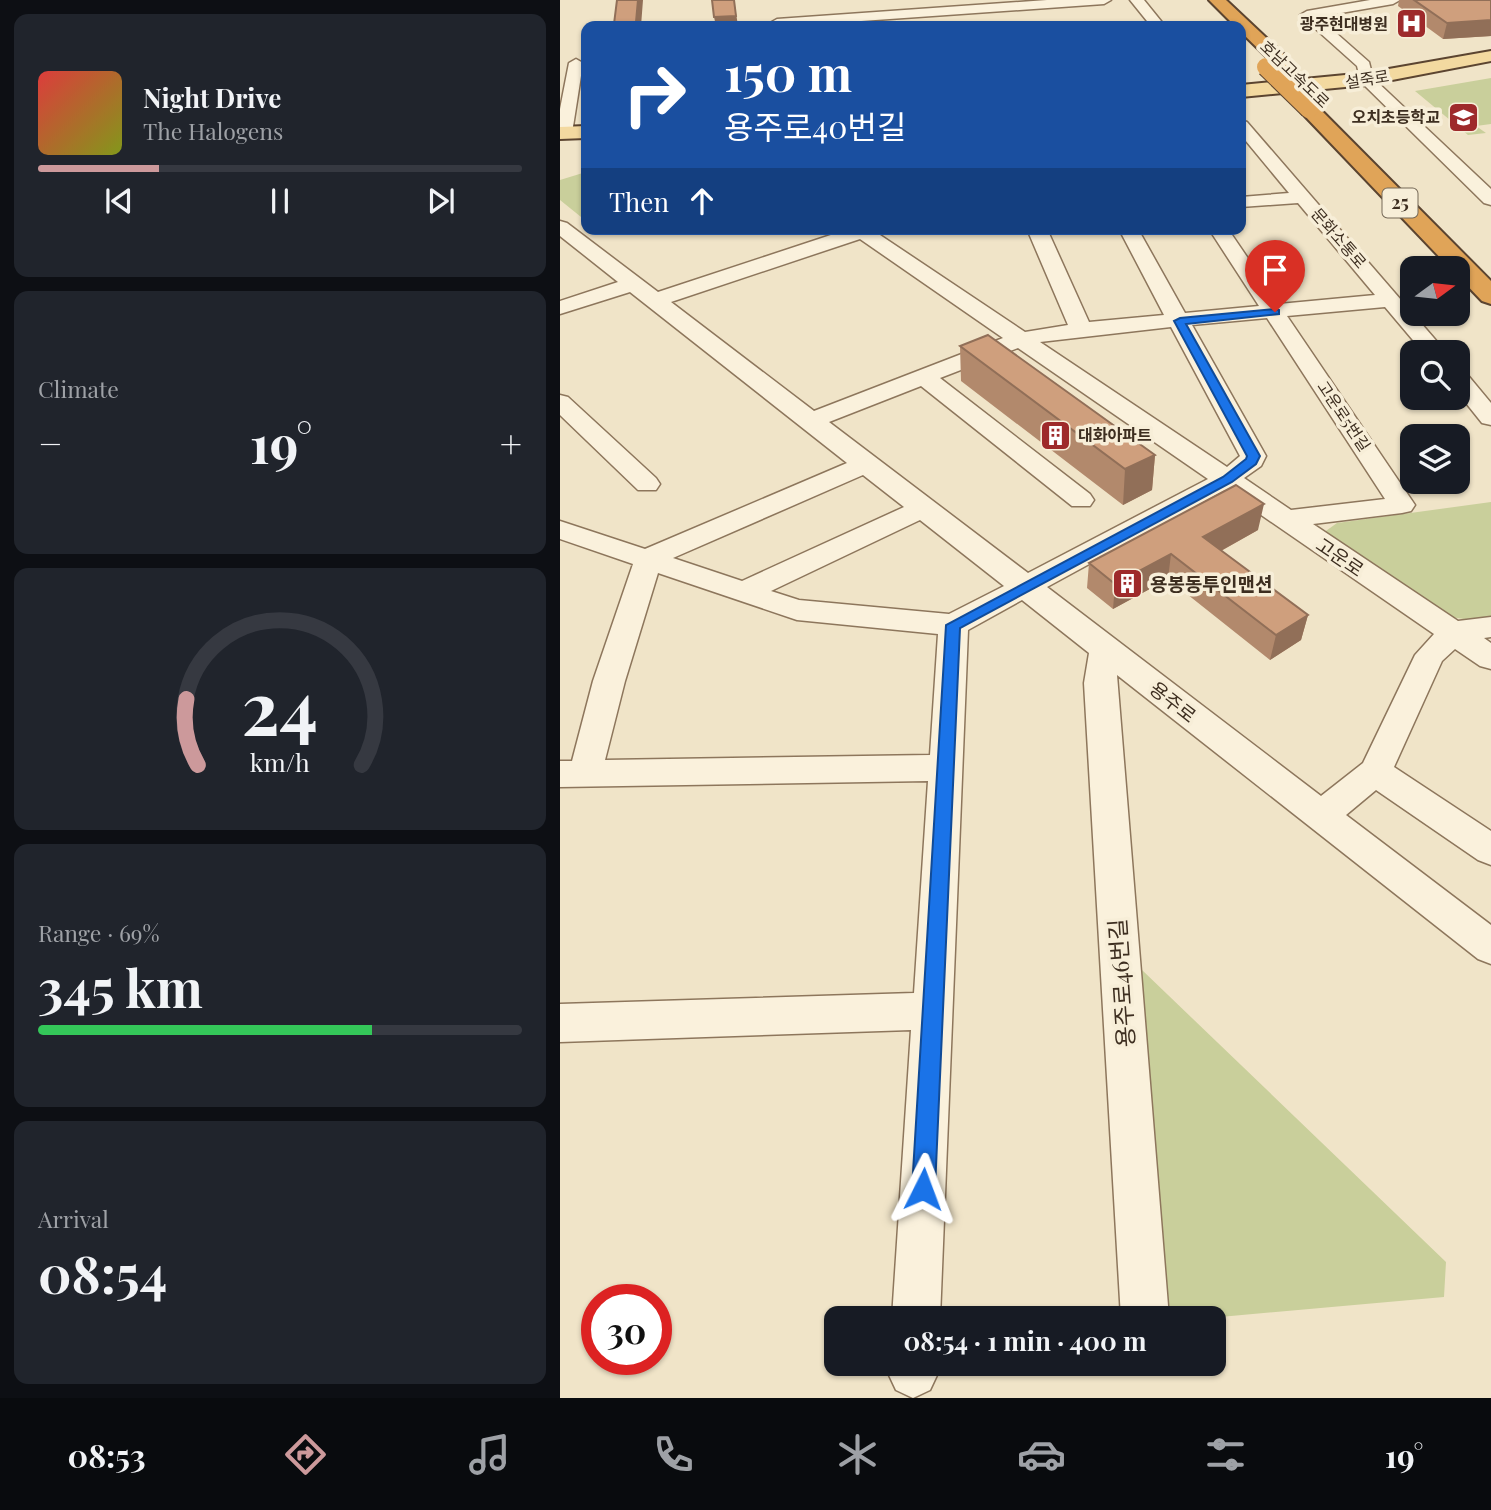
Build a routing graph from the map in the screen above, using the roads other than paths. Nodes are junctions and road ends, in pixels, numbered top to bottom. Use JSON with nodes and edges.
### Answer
{"nodes":[{"id":1,"x":834,"y":0,"type":"edge"},
{"id":2,"x":897,"y":0,"type":"edge"},
{"id":3,"x":1104,"y":0,"type":"edge"},
{"id":4,"x":1137,"y":0,"type":"edge"},
{"id":5,"x":1199,"y":0,"type":"edge"},
{"id":6,"x":1217,"y":0,"type":"edge"},
{"id":7,"x":1393,"y":0,"type":"edge"},
{"id":8,"x":970,"y":5,"type":"edge"},
{"id":9,"x":1052,"y":6,"type":"edge"},
{"id":10,"x":777,"y":20,"type":"edge"},
{"id":11,"x":905,"y":20,"type":"edge"},
{"id":12,"x":798,"y":21,"type":"edge"},
{"id":13,"x":840,"y":21,"type":"edge"},
{"id":14,"x":852,"y":21,"type":"edge"},
{"id":15,"x":979,"y":21,"type":"edge"},
{"id":16,"x":1154,"y":21,"type":"edge"},
{"id":17,"x":1220,"y":21,"type":"edge"},
{"id":18,"x":1239,"y":21,"type":"edge"},
{"id":19,"x":1246,"y":28,"type":"edge"},
{"id":20,"x":1246,"y":47,"type":"edge"},
{"id":21,"x":1491,"y":56,"type":"edge"},
{"id":22,"x":574,"y":63,"type":"edge"},
{"id":23,"x":1366,"y":79,"type":"junction"},
{"id":24,"x":579,"y":91,"type":"edge"},
{"id":25,"x":1246,"y":91,"type":"edge"},
{"id":26,"x":1319,"y":108,"type":"junction"},
{"id":27,"x":1246,"y":131,"type":"edge"},
{"id":28,"x":581,"y":132,"type":"edge"},
{"id":29,"x":562,"y":133,"type":"edge"},
{"id":30,"x":1303,"y":197,"type":"junction"},
{"id":31,"x":1491,"y":199,"type":"edge"},
{"id":32,"x":1246,"y":202,"type":"edge"},
{"id":33,"x":560,"y":227,"type":"edge"},
{"id":34,"x":848,"y":235,"type":"edge"},
{"id":35,"x":866,"y":235,"type":"edge"},
{"id":36,"x":1040,"y":235,"type":"edge"},
{"id":37,"x":1131,"y":235,"type":"edge"},
{"id":38,"x":1222,"y":235,"type":"edge"},
{"id":39,"x":1491,"y":268,"type":"edge"},
{"id":40,"x":645,"y":292,"type":"junction"},
{"id":41,"x":1491,"y":296,"type":"edge"},
{"id":42,"x":1392,"y":300,"type":"junction"},
{"id":43,"x":560,"y":308,"type":"edge"},
{"id":44,"x":1275,"y":312,"type":"junction"},
{"id":45,"x":1180,"y":321,"type":"junction"},
{"id":46,"x":1081,"y":329,"type":"junction"},
{"id":47,"x":1020,"y":339,"type":"junction"},
{"id":48,"x":1425,"y":340,"type":"edge"},
{"id":49,"x":924,"y":377,"type":"junction"},
{"id":50,"x":1470,"y":393,"type":"edge"},
{"id":51,"x":560,"y":402,"type":"edge"},
{"id":52,"x":1491,"y":418,"type":"edge"},
{"id":53,"x":810,"y":421,"type":"junction"},
{"id":54,"x":866,"y":464,"type":"junction"},
{"id":55,"x":1227,"y":479,"type":"junction"},
{"id":56,"x":647,"y":484,"type":"dead end"},
{"id":57,"x":1081,"y":500,"type":"dead end"},
{"id":58,"x":924,"y":508,"type":"junction"},
{"id":59,"x":1284,"y":519,"type":"junction"},
{"id":60,"x":560,"y":530,"type":"edge"},
{"id":61,"x":649,"y":558,"type":"junction"},
{"id":62,"x":1027,"y":585,"type":"junction"},
{"id":63,"x":741,"y":593,"type":"junction"},
{"id":64,"x":953,"y":625,"type":"junction"},
{"id":65,"x":1491,"y":627,"type":"edge"},
{"id":66,"x":1454,"y":632,"type":"junction"},
{"id":67,"x":1105,"y":648,"type":"junction"},
{"id":68,"x":1491,"y":658,"type":"edge"},
{"id":69,"x":945,"y":768,"type":"junction"},
{"id":70,"x":1375,"y":772,"type":"junction"},
{"id":71,"x":573,"y":773,"type":"edge"},
{"id":72,"x":1320,"y":817,"type":"junction"},
{"id":73,"x":1491,"y":850,"type":"edge"},
{"id":74,"x":1491,"y":947,"type":"edge"},
{"id":75,"x":933,"y":1011,"type":"junction"},
{"id":76,"x":560,"y":1023,"type":"edge"},
{"id":77,"x":917,"y":1306,"type":"edge"},
{"id":78,"x":1143,"y":1306,"type":"edge"}],
"edges":[{"from":1,"to":13,"type":"street"},
{"from":2,"to":11,"type":"street"},
{"from":3,"to":9,"type":"street"},
{"from":4,"to":16,"type":"street"},
{"from":5,"to":17,"type":"highway"},
{"from":6,"to":18,"type":"highway","name":"호남고속도로","number":"25"},
{"from":7,"to":23,"type":"street"},
{"from":8,"to":9,"type":"street"},
{"from":8,"to":11,"type":"street"},
{"from":8,"to":15,"type":"street"},
{"from":10,"to":12,"type":"street"},
{"from":11,"to":14,"type":"street"},
{"from":19,"to":26,"type":"highway","name":"호남고속도로","number":"25"},
{"from":20,"to":26,"type":"highway","name":"호남고속도로","number":"25","bridge":true},
{"from":21,"to":23,"type":"main road","name":"설죽로"},
{"from":22,"to":24,"type":"street"},
{"from":23,"to":25,"type":"main road","name":"설죽로"},
{"from":23,"to":31,"type":"street"},
{"from":24,"to":29,"type":"street"},
{"from":26,"to":39,"type":"highway","name":"호남고속도로","number":"25"},
{"from":26,"to":41,"type":"highway","name":"호남고속도로","number":"25"},
{"from":27,"to":30,"type":"street","name":"문화소통로"},
{"from":28,"to":29,"type":"main road"},
{"from":30,"to":32,"type":"street"},
{"from":30,"to":42,"type":"street","name":"문화소통로"},
{"from":33,"to":40,"type":"street","name":"용주로"},
{"from":34,"to":40,"type":"street"},
{"from":35,"to":47,"type":"street","name":"고운로"},
{"from":36,"to":46,"type":"street"},
{"from":37,"to":45,"type":"street"},
{"from":38,"to":44,"type":"street","name":"고운로5번길"},
{"from":40,"to":43,"type":"street"},
{"from":40,"to":53,"type":"street","name":"용주로"},
{"from":42,"to":44,"type":"street"},
{"from":42,"to":48,"type":"street","name":"문화소통로"},
{"from":44,"to":45,"type":"street"},
{"from":44,"to":59,"type":"street","name":"고운로5번길"},
{"from":45,"to":46,"type":"street"},
{"from":45,"to":55,"type":"street"},
{"from":46,"to":47,"type":"street"},
{"from":47,"to":49,"type":"street"},
{"from":47,"to":55,"type":"street","name":"고운로"},
{"from":49,"to":53,"type":"street"},
{"from":49,"to":57,"type":"street"},
{"from":50,"to":52,"type":"street"},
{"from":51,"to":56,"type":"street"},
{"from":53,"to":54,"type":"street","name":"용주로"},
{"from":54,"to":58,"type":"street","name":"용주로"},
{"from":54,"to":61,"type":"street"},
{"from":55,"to":59,"type":"street","name":"고운로"},
{"from":55,"to":62,"type":"street"},
{"from":58,"to":62,"type":"street","name":"용주로"},
{"from":58,"to":63,"type":"street"},
{"from":59,"to":66,"type":"street","name":"고운로"},
{"from":60,"to":61,"type":"street"},
{"from":61,"to":63,"type":"street"},
{"from":61,"to":71,"type":"street"},
{"from":62,"to":64,"type":"street"},
{"from":62,"to":67,"type":"street","name":"용주로"},
{"from":63,"to":64,"type":"street"},
{"from":64,"to":69,"type":"street"},
{"from":65,"to":66,"type":"street"},
{"from":66,"to":68,"type":"street","name":"고운로"},
{"from":66,"to":70,"type":"street"},
{"from":67,"to":72,"type":"street","name":"용주로"},
{"from":67,"to":78,"type":"street","name":"용주로46번길"},
{"from":69,"to":71,"type":"street"},
{"from":69,"to":75,"type":"street"},
{"from":70,"to":72,"type":"street"},
{"from":70,"to":73,"type":"street"},
{"from":72,"to":74,"type":"street","name":"용주로"},
{"from":75,"to":76,"type":"street"},
{"from":75,"to":77,"type":"street"}]}
